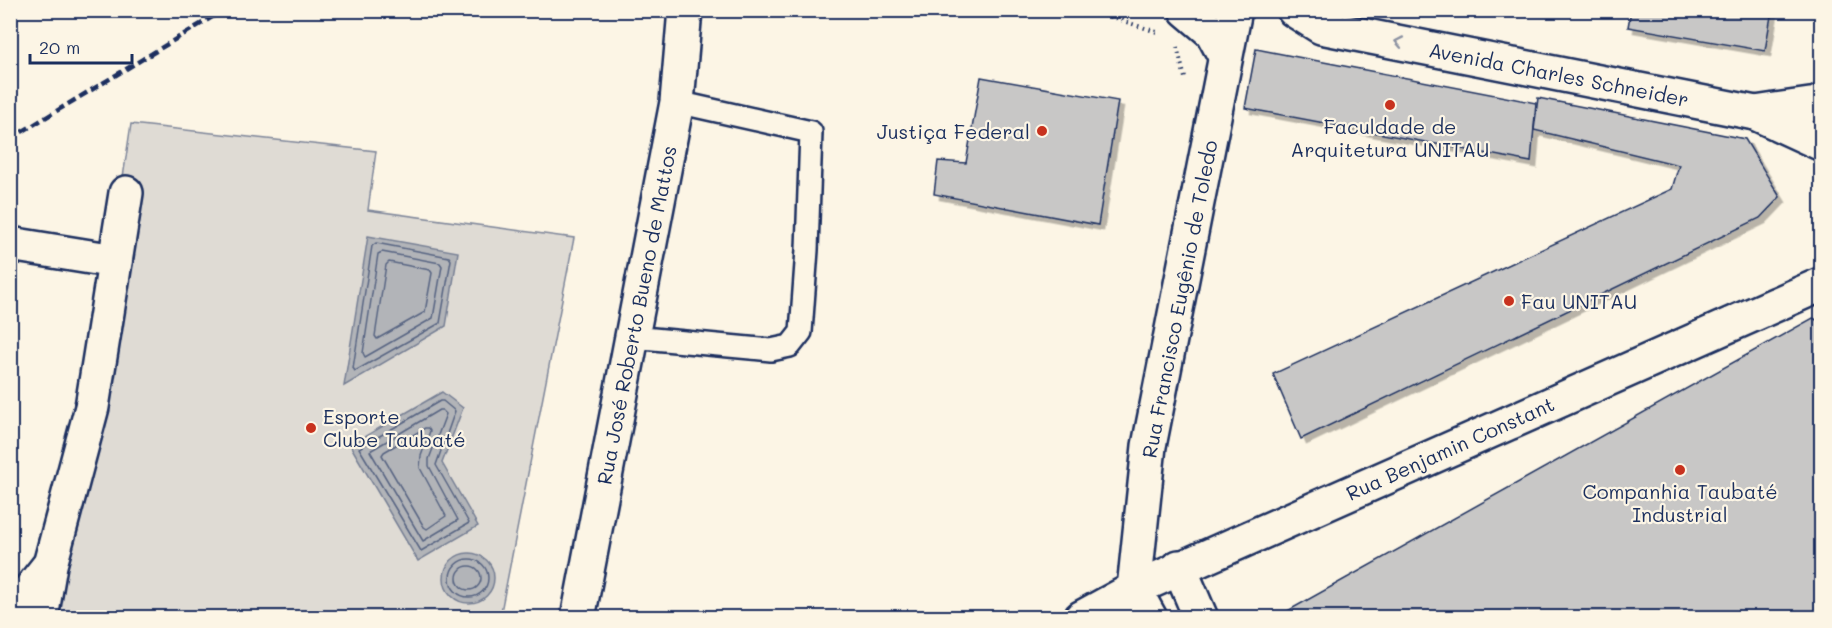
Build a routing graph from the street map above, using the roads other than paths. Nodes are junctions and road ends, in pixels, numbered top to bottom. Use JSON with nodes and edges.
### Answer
{"nodes":[{"id":1,"x":685,"y":10,"type":"edge"},
{"id":2,"x":1186,"y":10,"type":"edge"},
{"id":3,"x":1235,"y":10,"type":"edge"},
{"id":4,"x":1294,"y":10,"type":"edge"},
{"id":5,"x":1225,"y":56,"type":"junction"},
{"id":6,"x":1821,"y":101,"type":"edge"},
{"id":7,"x":677,"y":102,"type":"junction"},
{"id":8,"x":1755,"y":113,"type":"junction"},
{"id":9,"x":1821,"y":144,"type":"edge"},
{"id":10,"x":126,"y":193,"type":"dead end"},
{"id":11,"x":10,"y":244,"type":"edge"},
{"id":12,"x":115,"y":261,"type":"junction"},
{"id":13,"x":1821,"y":284,"type":"edge"},
{"id":14,"x":632,"y":337,"type":"junction"},
{"id":15,"x":1142,"y":528,"type":"junction"},
{"id":16,"x":50,"y":565,"type":"junction"},
{"id":17,"x":1179,"y":567,"type":"junction"},
{"id":18,"x":1134,"y":589,"type":"junction"},
{"id":19,"x":10,"y":615,"type":"edge"},
{"id":20,"x":41,"y":618,"type":"edge"},
{"id":21,"x":578,"y":618,"type":"edge"},
{"id":22,"x":1081,"y":618,"type":"edge"},
{"id":23,"x":1150,"y":618,"type":"edge"},
{"id":24,"x":1201,"y":618,"type":"edge"}],
"edges":[{"from":1,"to":7,"type":"main road","name":"Rua José Roberto Bueno de Mattos"},
{"from":2,"to":5,"type":"main road"},
{"from":3,"to":5,"type":"main road","name":"Rua Francisco Eugênio de Toledo"},
{"from":8,"to":4,"type":"main road","name":"Avenida Charles Schneider","one_way":true},
{"from":5,"to":15,"type":"main road","name":"Rua Francisco Eugênio de Toledo"},
{"from":6,"to":8,"type":"main road"},
{"from":7,"to":14,"type":"main road","name":"Rua José Roberto Bueno de Mattos"},
{"from":7,"to":14,"type":"lane"},
{"from":8,"to":9,"type":"main road","name":"Avenida Charles Schneider"},
{"from":10,"to":12,"type":"main road"},
{"from":11,"to":12,"type":"main road"},
{"from":12,"to":16,"type":"main road"},
{"from":13,"to":17,"type":"main road","name":"Rua Benjamin Constant"},
{"from":14,"to":21,"type":"main road","name":"Rua José Roberto Bueno de Mattos"},
{"from":15,"to":17,"type":"main road"},
{"from":15,"to":18,"type":"main road","name":"Rua Francisco Eugênio de Toledo"},
{"from":16,"to":19,"type":"main road"},
{"from":16,"to":20,"type":"main road"},
{"from":17,"to":18,"type":"main road","name":"Rua Benjamin Constant"},
{"from":17,"to":24,"type":"main road"},
{"from":18,"to":22,"type":"main road","name":"Rua Benjamin Constant"},
{"from":18,"to":23,"type":"main road"}]}
